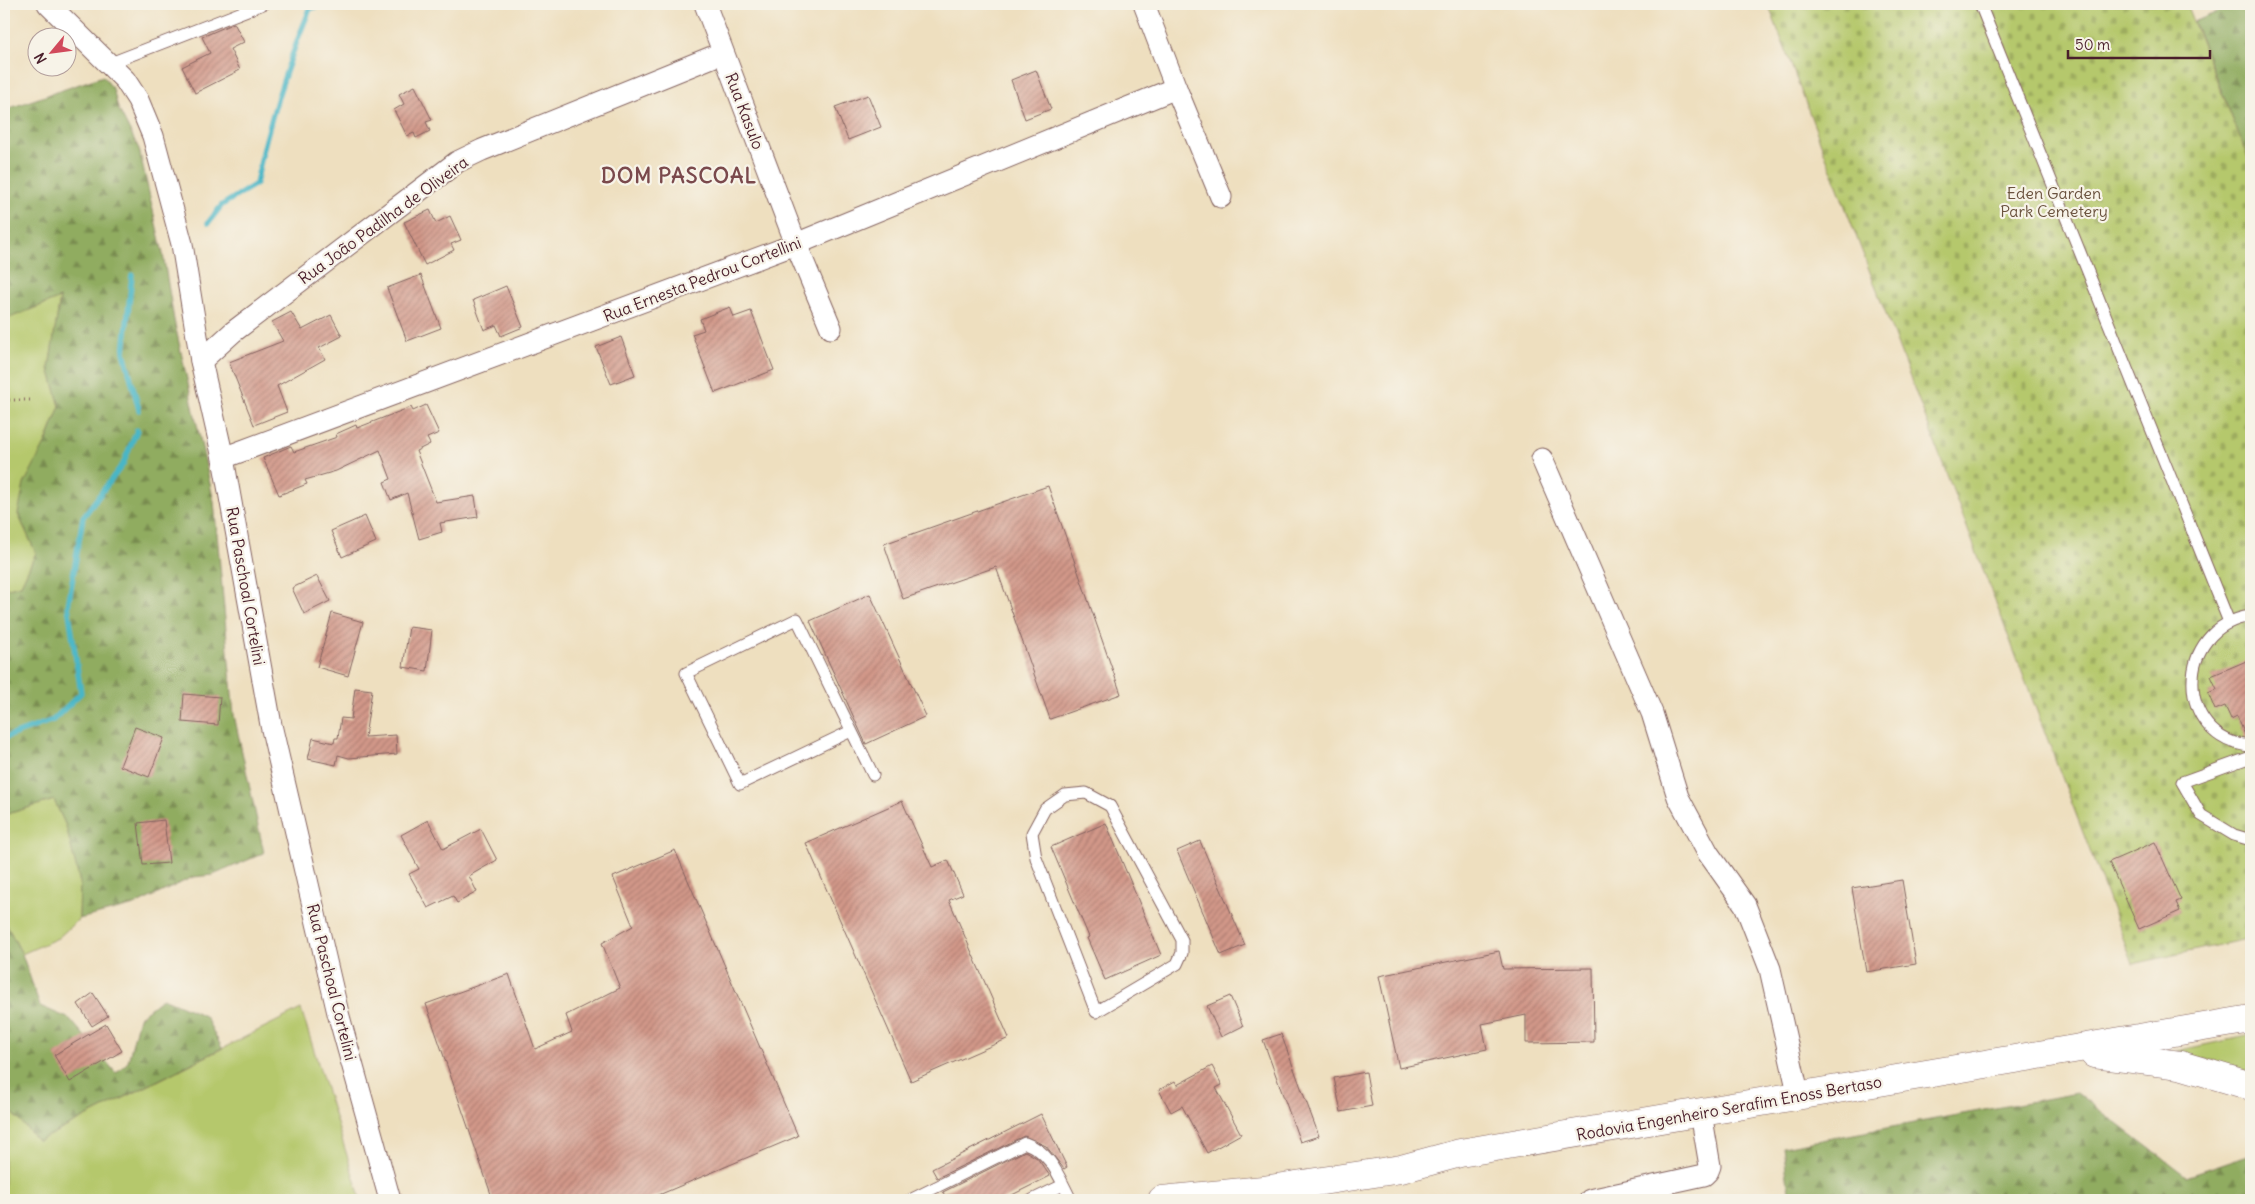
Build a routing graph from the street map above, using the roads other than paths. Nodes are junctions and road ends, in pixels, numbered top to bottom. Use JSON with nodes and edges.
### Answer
{"nodes":[{"id":1,"x":48,"y":4,"type":"edge"},
{"id":2,"x":263,"y":4,"type":"edge"},
{"id":3,"x":705,"y":4,"type":"edge"},
{"id":4,"x":1144,"y":4,"type":"edge"},
{"id":5,"x":1980,"y":4,"type":"edge"},
{"id":6,"x":722,"y":52,"type":"junction"},
{"id":7,"x":108,"y":64,"type":"junction"},
{"id":8,"x":1176,"y":88,"type":"junction"},
{"id":9,"x":1221,"y":197,"type":"dead end"},
{"id":10,"x":796,"y":244,"type":"junction"},
{"id":11,"x":831,"y":328,"type":"dead end"},
{"id":12,"x":201,"y":361,"type":"junction"},
{"id":13,"x":223,"y":458,"type":"junction"},
{"id":14,"x":1542,"y":460,"type":"dead end"},
{"id":15,"x":2251,"y":616,"type":"edge"},
{"id":16,"x":2229,"y":622,"type":"junction"},
{"id":17,"x":851,"y":731,"type":"junction"},
{"id":18,"x":2251,"y":746,"type":"edge"},
{"id":19,"x":2251,"y":757,"type":"edge"},
{"id":20,"x":873,"y":775,"type":"dead end"},
{"id":21,"x":2251,"y":840,"type":"edge"},
{"id":22,"x":1096,"y":1012,"type":"joint"},
{"id":23,"x":2251,"y":1019,"type":"edge"},
{"id":24,"x":2058,"y":1050,"type":"junction"},
{"id":25,"x":2251,"y":1086,"type":"edge"},
{"id":26,"x":1799,"y":1096,"type":"junction"},
{"id":27,"x":1701,"y":1114,"type":"junction"},
{"id":28,"x":1401,"y":1169,"type":"junction"},
{"id":29,"x":1063,"y":1184,"type":"junction"},
{"id":30,"x":390,"y":1200,"type":"edge"},
{"id":31,"x":910,"y":1200,"type":"edge"},
{"id":32,"x":1032,"y":1200,"type":"edge"},
{"id":33,"x":1071,"y":1200,"type":"edge"},
{"id":34,"x":1162,"y":1200,"type":"edge"},
{"id":35,"x":1326,"y":1200,"type":"edge"},
{"id":36,"x":1590,"y":1200,"type":"edge"}],
"edges":[{"from":1,"to":7,"type":"street","name":"Rua Paschoal Cortelini"},
{"from":2,"to":7,"type":"lane"},
{"from":3,"to":6,"type":"street","name":"Rua Kasulo"},
{"from":4,"to":8,"type":"street"},
{"from":5,"to":16,"type":"lane"},
{"from":6,"to":10,"type":"street","name":"Rua Kasulo"},
{"from":6,"to":12,"type":"street","name":"Rua João Padilha de Oliveira"},
{"from":7,"to":12,"type":"street","name":"Rua Paschoal Cortelini"},
{"from":8,"to":9,"type":"street"},
{"from":8,"to":10,"type":"street","name":"Rua Ernesta Pedrou Cortellini"},
{"from":10,"to":11,"type":"street","name":"Rua Kasulo"},
{"from":10,"to":13,"type":"street","name":"Rua Ernesta Pedrou Cortellini"},
{"from":12,"to":13,"type":"street","name":"Rua Paschoal Cortelini"},
{"from":13,"to":30,"type":"street","name":"Rua Paschoal Cortelini"},
{"from":14,"to":26,"type":"street"},
{"from":15,"to":16,"type":"lane"},
{"from":16,"to":18,"type":"lane"},
{"from":17,"to":17,"type":"lane"},
{"from":17,"to":20,"type":"lane"},
{"from":19,"to":21,"type":"lane"},
{"from":22,"to":22,"type":"lane"},
{"from":23,"to":24,"type":"main road","name":"Rodovia Engenheiro Serafim Enoss Bertaso"},
{"from":24,"to":25,"type":"main road","name":"Rodovia Engenheiro Serafim Enoss Bertaso"},
{"from":24,"to":26,"type":"main road","name":"Rodovia Engenheiro Serafim Enoss Bertaso"},
{"from":26,"to":27,"type":"main road","name":"Rodovia Engenheiro Serafim Enoss Bertaso"},
{"from":27,"to":28,"type":"main road","name":"Rodovia Engenheiro Serafim Enoss Bertaso"},
{"from":27,"to":36,"type":"street"},
{"from":28,"to":34,"type":"main road","name":"Rodovia Engenheiro Serafim Enoss Bertaso"},
{"from":28,"to":35,"type":"main road","name":"Rodovia Engenheiro Serafim Enoss Bertaso"},
{"from":29,"to":31,"type":"lane"},
{"from":29,"to":32,"type":"lane"},
{"from":29,"to":33,"type":"lane"}]}
